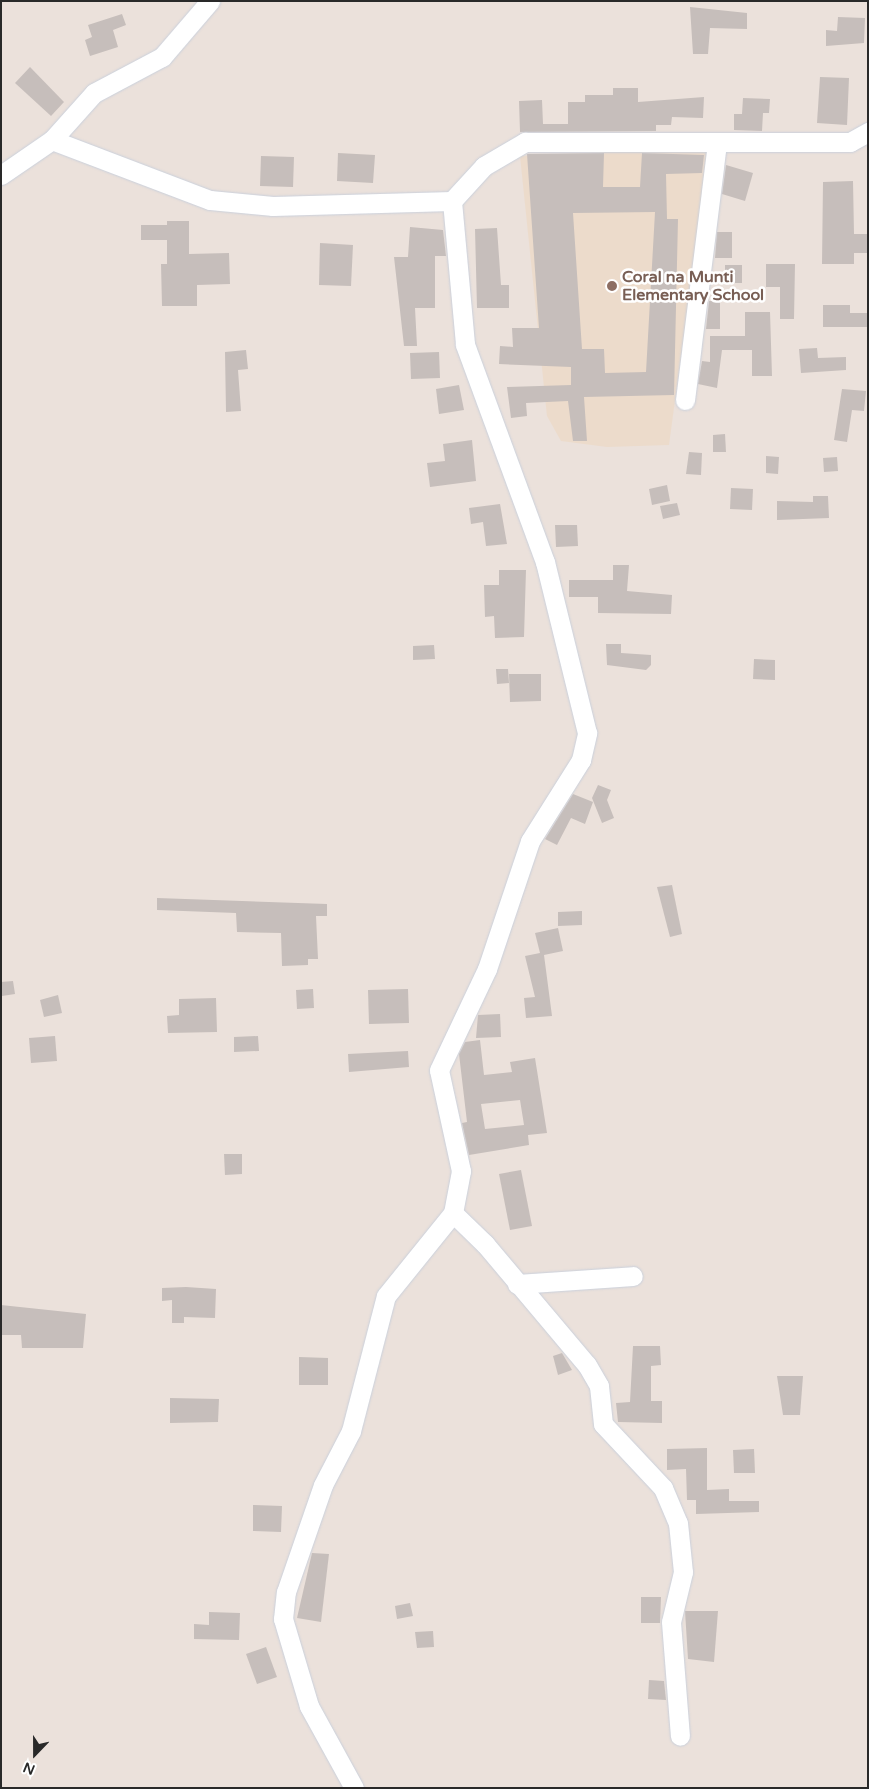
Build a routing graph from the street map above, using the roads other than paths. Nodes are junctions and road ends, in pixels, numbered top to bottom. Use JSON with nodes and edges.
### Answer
{"nodes":[{"id":1,"x":210,"y":1,"type":"edge"},
{"id":2,"x":868,"y":132,"type":"edge"},
{"id":3,"x":52,"y":140,"type":"junction"},
{"id":4,"x":717,"y":143,"type":"junction"},
{"id":5,"x":1,"y":175,"type":"edge"},
{"id":6,"x":452,"y":202,"type":"junction"},
{"id":7,"x":685,"y":400,"type":"dead end"},
{"id":8,"x":453,"y":1213,"type":"junction"},
{"id":9,"x":632,"y":1276,"type":"dead end"},
{"id":10,"x":517,"y":1284,"type":"junction"},
{"id":11,"x":680,"y":1736,"type":"dead end"},
{"id":12,"x":354,"y":1788,"type":"edge"}],
"edges":[{"from":1,"to":3,"type":"street"},
{"from":2,"to":4,"type":"street"},
{"from":3,"to":5,"type":"street"},
{"from":3,"to":6,"type":"street"},
{"from":4,"to":6,"type":"street"},
{"from":4,"to":7,"type":"street"},
{"from":6,"to":8,"type":"street"},
{"from":8,"to":10,"type":"street"},
{"from":8,"to":12,"type":"street"},
{"from":9,"to":10,"type":"street"},
{"from":10,"to":11,"type":"street"}]}
